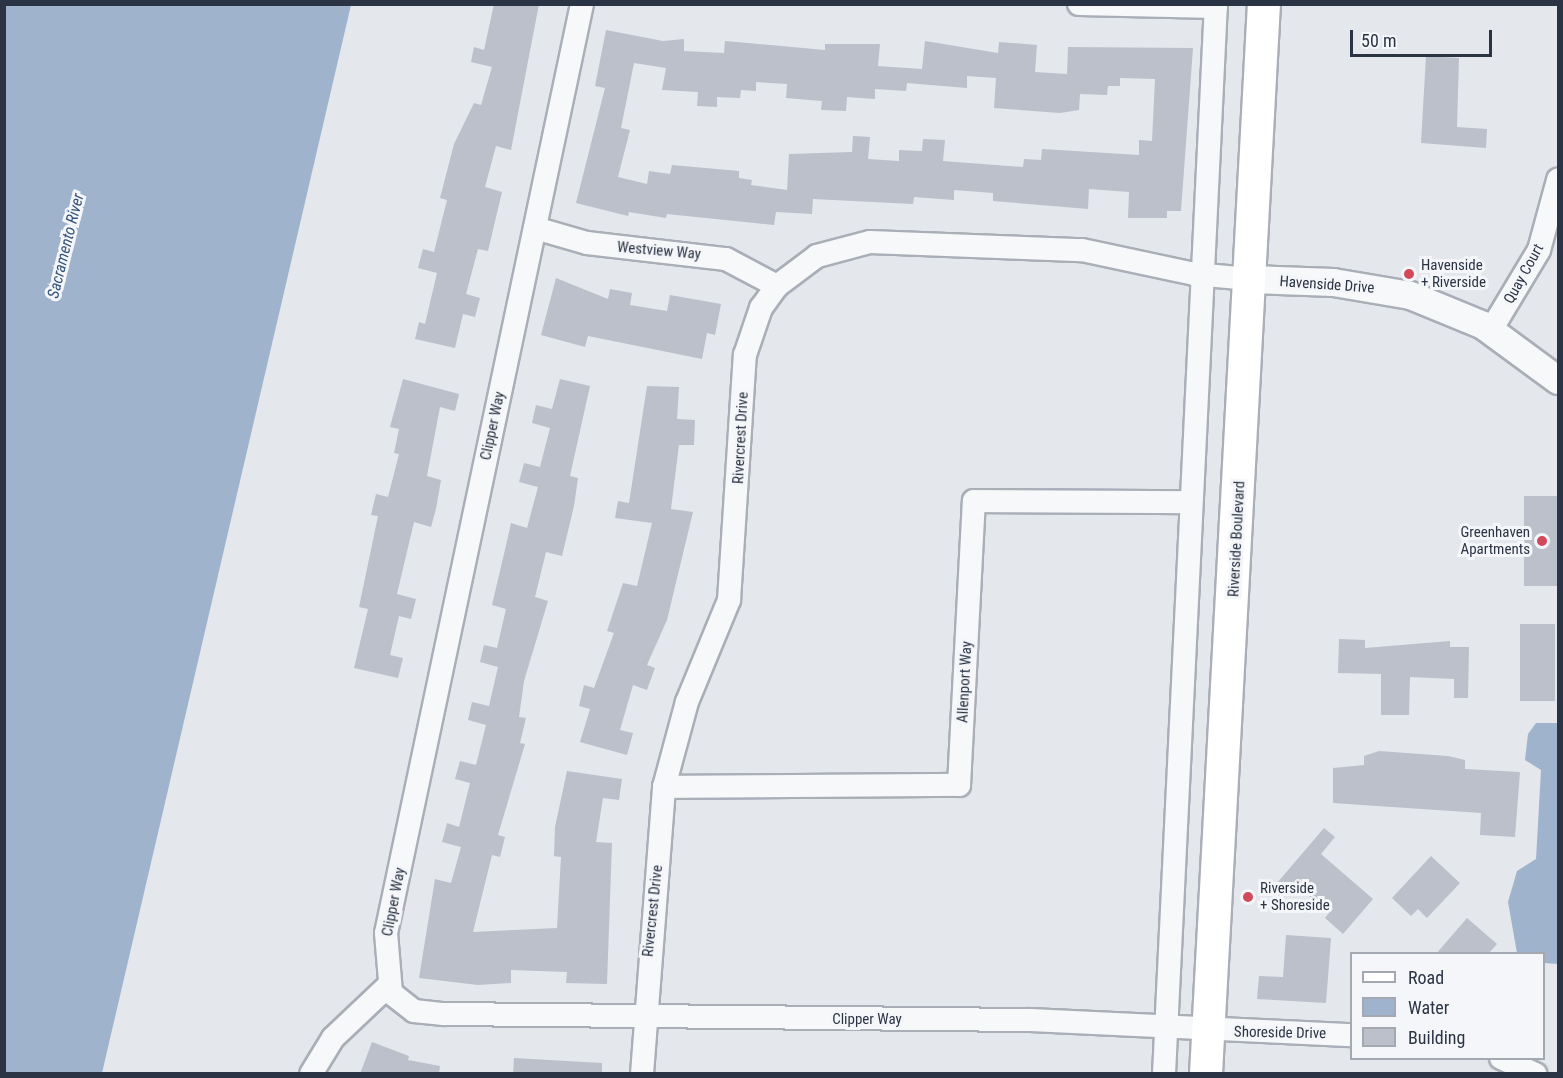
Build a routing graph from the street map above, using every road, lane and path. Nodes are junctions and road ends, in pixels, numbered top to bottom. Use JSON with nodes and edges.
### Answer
{"nodes":[{"id":1,"x":582,"y":4,"type":"edge"},
{"id":2,"x":1079,"y":4,"type":"edge"},
{"id":3,"x":1264,"y":4,"type":"edge"},
{"id":4,"x":1216,"y":6,"type":"edge"},
{"id":5,"x":1558,"y":180,"type":"edge"},
{"id":6,"x":535,"y":228,"type":"junction"},
{"id":7,"x":1205,"y":275,"type":"junction"},
{"id":8,"x":1250,"y":279,"type":"junction"},
{"id":9,"x":777,"y":286,"type":"junction"},
{"id":10,"x":1491,"y":330,"type":"junction"},
{"id":11,"x":1558,"y":380,"type":"edge"},
{"id":12,"x":1191,"y":502,"type":"junction"},
{"id":13,"x":664,"y":787,"type":"junction"},
{"id":14,"x":388,"y":986,"type":"junction"},
{"id":15,"x":644,"y":1016,"type":"junction"},
{"id":16,"x":1166,"y":1026,"type":"junction"},
{"id":17,"x":1208,"y":1031,"type":"junction"},
{"id":18,"x":1350,"y":1035,"type":"edge"},
{"id":19,"x":1503,"y":1060,"type":"edge"},
{"id":20,"x":311,"y":1074,"type":"edge"},
{"id":21,"x":642,"y":1074,"type":"edge"},
{"id":22,"x":1164,"y":1074,"type":"edge"},
{"id":23,"x":1206,"y":1074,"type":"edge"},
{"id":24,"x":1535,"y":1074,"type":"edge"}],
"edges":[{"from":1,"to":6,"type":"street","name":"Clipper Way"},
{"from":2,"to":4,"type":"street"},
{"from":3,"to":8,"type":"main road","name":"Riverside Boulevard"},
{"from":4,"to":7,"type":"street"},
{"from":5,"to":10,"type":"street","name":"Quay Court"},
{"from":6,"to":9,"type":"street","name":"Westview Way"},
{"from":6,"to":14,"type":"street","name":"Clipper Way"},
{"from":7,"to":8,"type":"street","name":"Rivercrest Drive"},
{"from":7,"to":9,"type":"street","name":"Rivercrest Drive"},
{"from":7,"to":12,"type":"street"},
{"from":8,"to":10,"type":"street","name":"Havenside Drive"},
{"from":8,"to":17,"type":"main road","name":"Riverside Boulevard"},
{"from":9,"to":13,"type":"street","name":"Rivercrest Drive"},
{"from":10,"to":11,"type":"street","name":"Havenside Drive"},
{"from":12,"to":13,"type":"street","name":"Allenport Way"},
{"from":12,"to":16,"type":"street"},
{"from":13,"to":15,"type":"street","name":"Rivercrest Drive"},
{"from":14,"to":15,"type":"street","name":"Clipper Way"},
{"from":14,"to":20,"type":"street"},
{"from":15,"to":16,"type":"street","name":"Clipper Way"},
{"from":15,"to":21,"type":"street","name":"Rivercrest Drive"},
{"from":16,"to":17,"type":"street","name":"Clipper Way"},
{"from":16,"to":22,"type":"street"},
{"from":17,"to":18,"type":"street","name":"Shoreside Drive"},
{"from":17,"to":23,"type":"main road","name":"Riverside Boulevard"},
{"from":19,"to":24,"type":"street"}]}
